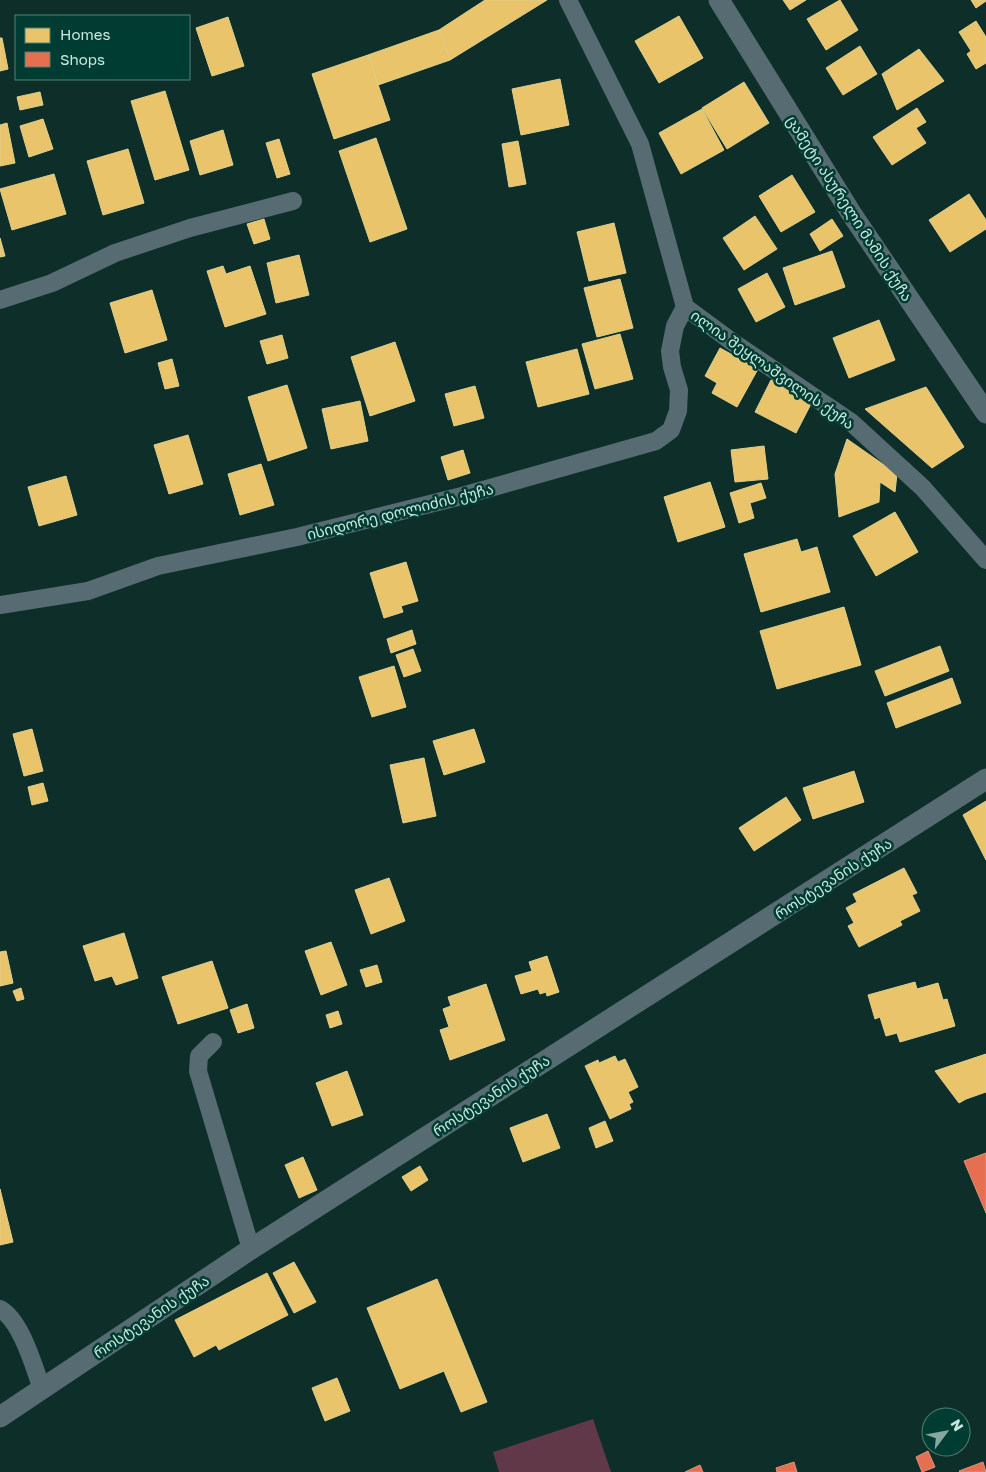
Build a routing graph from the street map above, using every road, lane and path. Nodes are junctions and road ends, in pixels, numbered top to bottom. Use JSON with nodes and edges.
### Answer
{"nodes":[{"id":1,"x":568,"y":0,"type":"edge"},
{"id":2,"x":720,"y":0,"type":"edge"},
{"id":3,"x":293,"y":201,"type":"dead end"},
{"id":4,"x":0,"y":300,"type":"edge"},
{"id":5,"x":685,"y":307,"type":"junction"},
{"id":6,"x":986,"y":413,"type":"edge"},
{"id":7,"x":986,"y":560,"type":"edge"},
{"id":8,"x":0,"y":605,"type":"edge"},
{"id":9,"x":986,"y":779,"type":"edge"},
{"id":10,"x":213,"y":1042,"type":"dead end"},
{"id":11,"x":251,"y":1249,"type":"junction"},
{"id":12,"x":0,"y":1310,"type":"edge"},
{"id":13,"x":42,"y":1389,"type":"junction"},
{"id":14,"x":0,"y":1417,"type":"edge"}],
"edges":[{"from":1,"to":5,"type":"street","name":"ილია შეყლაშვილის ქუჩა"},
{"from":2,"to":6,"type":"street","name":"ცამეტი ასურელი მამის ქუჩა"},
{"from":3,"to":4,"type":"street"},
{"from":5,"to":7,"type":"street","name":"ილია შეყლაშვილის ქუჩა"},
{"from":5,"to":8,"type":"street","name":"ისიდორე დოლიძის ქუჩა"},
{"from":9,"to":11,"type":"street","name":"როსტევანის ქუჩა"},
{"from":10,"to":11,"type":"street"},
{"from":11,"to":13,"type":"street","name":"როსტევანის ქუჩა"},
{"from":12,"to":13,"type":"street"},
{"from":13,"to":14,"type":"street","name":"როსტევანის ქუჩა"}]}
